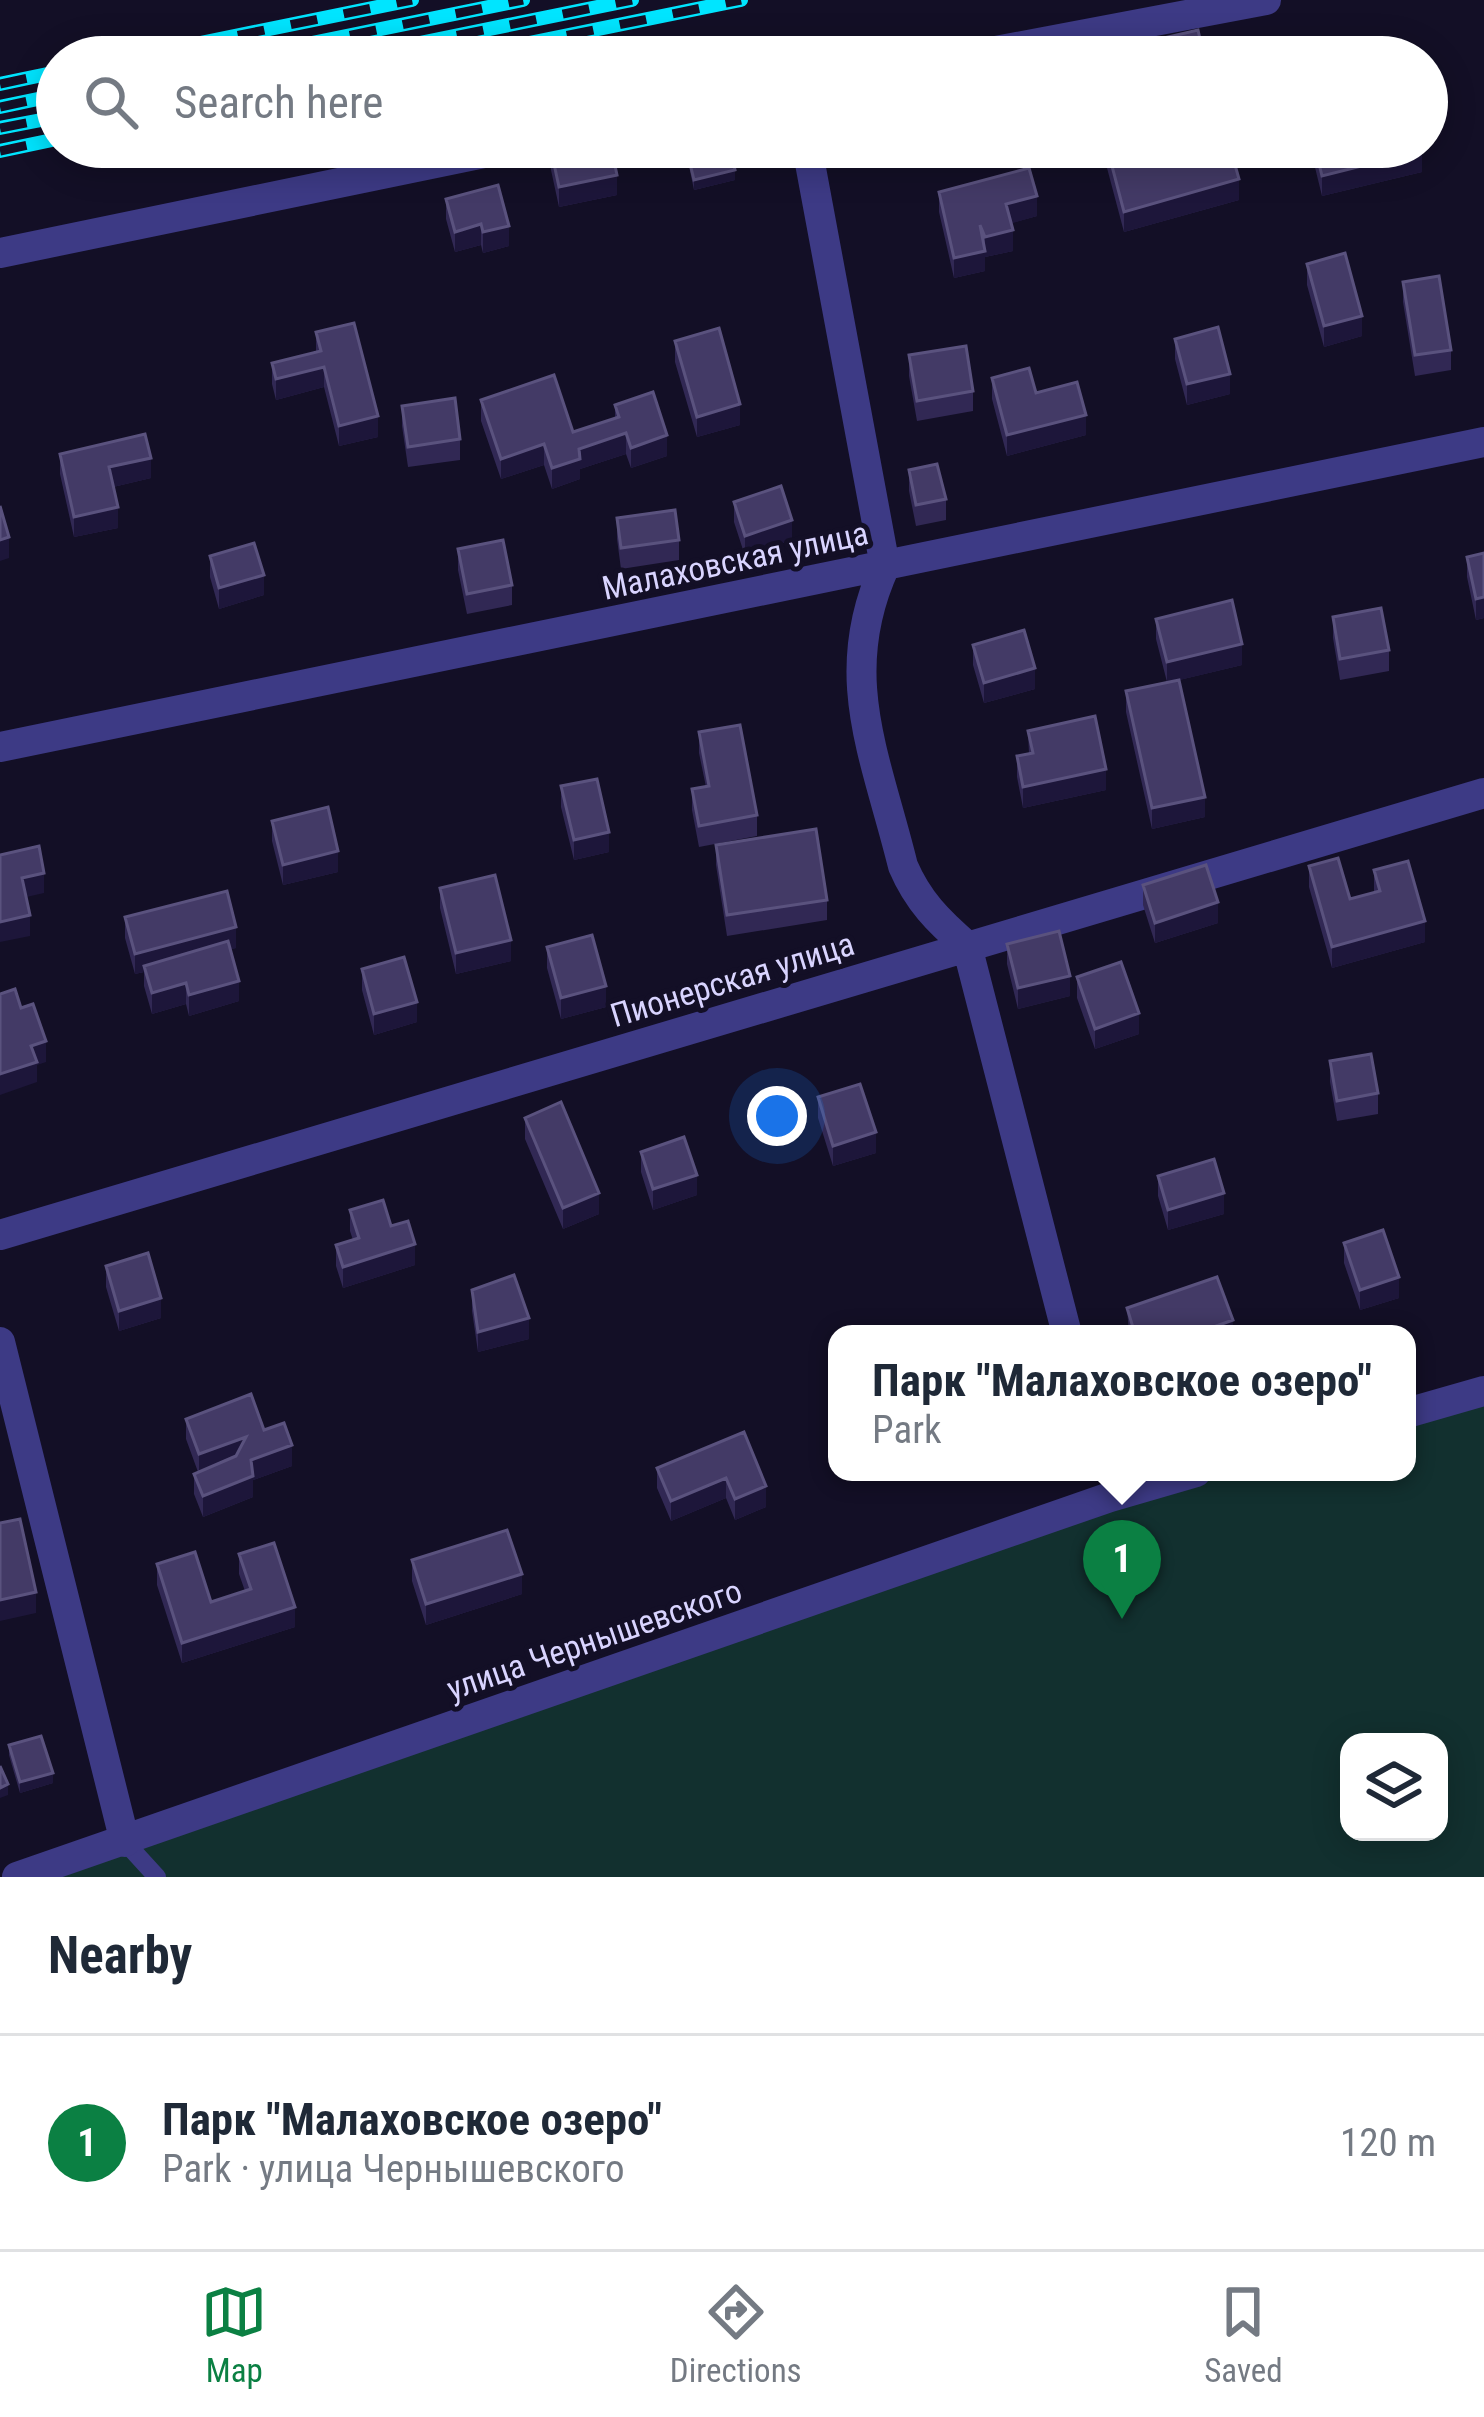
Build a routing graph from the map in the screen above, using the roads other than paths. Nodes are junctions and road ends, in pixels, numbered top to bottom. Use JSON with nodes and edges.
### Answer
{"nodes":[{"id":1,"x":1266,"y":0,"type":"edge"},
{"id":2,"x":1075,"y":36,"type":"edge"},
{"id":3,"x":411,"y":168,"type":"edge"},
{"id":4,"x":811,"y":168,"type":"edge"},
{"id":5,"x":0,"y":253,"type":"edge"},
{"id":6,"x":1484,"y":442,"type":"edge"},
{"id":7,"x":885,"y":566,"type":"junction"},
{"id":8,"x":0,"y":747,"type":"edge"},
{"id":9,"x":1484,"y":793,"type":"edge"},
{"id":10,"x":967,"y":946,"type":"junction"},
{"id":11,"x":0,"y":1235,"type":"edge"},
{"id":12,"x":1065,"y":1325,"type":"edge"},
{"id":13,"x":0,"y":1342,"type":"edge"},
{"id":14,"x":1484,"y":1391,"type":"edge"},
{"id":15,"x":1416,"y":1410,"type":"edge"},
{"id":16,"x":1106,"y":1484,"type":"edge"},
{"id":17,"x":125,"y":1842,"type":"junction"},
{"id":18,"x":17,"y":1877,"type":"edge"},
{"id":19,"x":157,"y":1877,"type":"edge"}],
"edges":[{"from":1,"to":2,"type":"street"},
{"from":3,"to":5,"type":"street"},
{"from":4,"to":7,"type":"street"},
{"from":6,"to":7,"type":"street","name":"Малаховская улица"},
{"from":7,"to":8,"type":"street","name":"Малаховская улица"},
{"from":7,"to":10,"type":"street"},
{"from":9,"to":10,"type":"street","name":"Пионерская улица"},
{"from":10,"to":11,"type":"street","name":"Пионерская улица"},
{"from":10,"to":12,"type":"street"},
{"from":13,"to":17,"type":"street"},
{"from":14,"to":15,"type":"street"},
{"from":16,"to":17,"type":"street","name":"улица Чернышевского"},
{"from":17,"to":18,"type":"street","name":"улица Чернышевского"},
{"from":17,"to":19,"type":"lane"}]}
